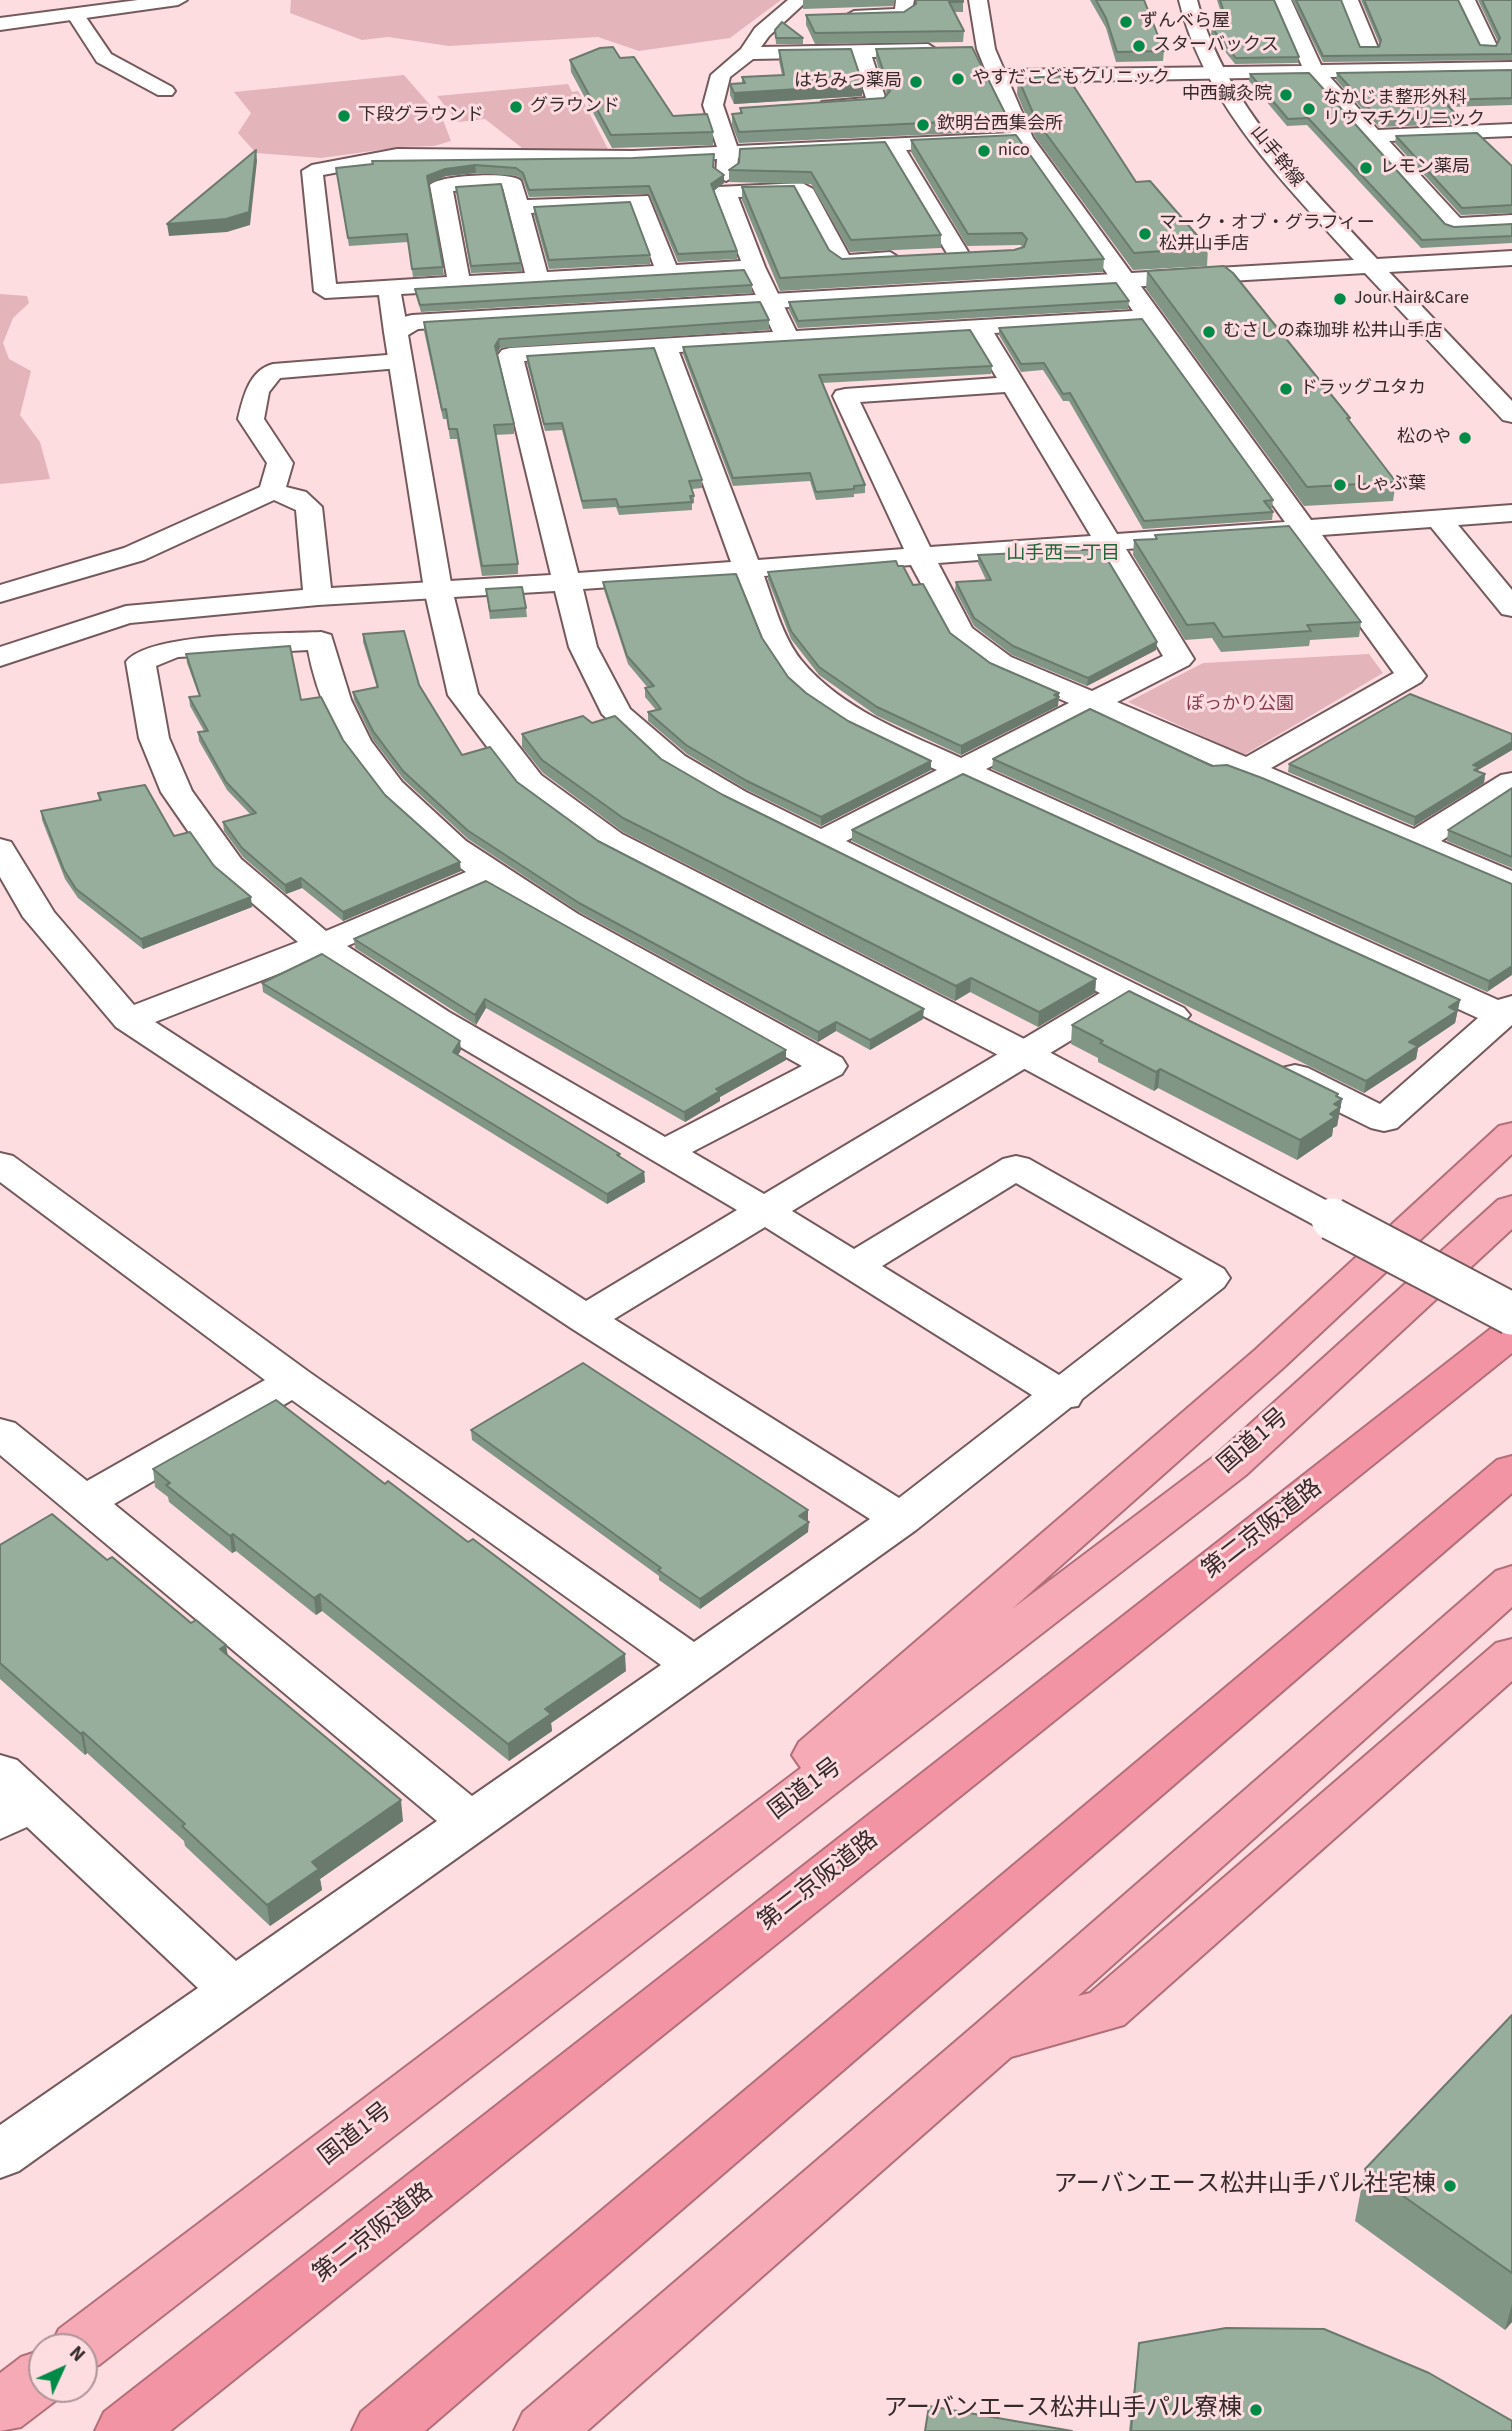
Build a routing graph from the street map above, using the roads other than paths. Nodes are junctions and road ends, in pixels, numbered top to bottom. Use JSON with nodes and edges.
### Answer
{"nodes":[{"id":1,"x":178,"y":0,"type":"edge"},
{"id":2,"x":905,"y":0,"type":"edge"},
{"id":3,"x":978,"y":0,"type":"edge"},
{"id":4,"x":1188,"y":0,"type":"edge"},
{"id":5,"x":1282,"y":0,"type":"edge"},
{"id":6,"x":1349,"y":0,"type":"edge"},
{"id":7,"x":1466,"y":0,"type":"edge"},
{"id":8,"x":801,"y":9,"type":"edge"},
{"id":9,"x":75,"y":15,"type":"junction"},
{"id":10,"x":840,"y":16,"type":"edge"},
{"id":11,"x":0,"y":24,"type":"edge"},
{"id":12,"x":1461,"y":46,"type":"edge"},
{"id":13,"x":1488,"y":46,"type":"junction"},
{"id":14,"x":1512,"y":46,"type":"edge"},
{"id":15,"x":944,"y":49,"type":"edge"},
{"id":16,"x":1304,"y":49,"type":"junction"},
{"id":17,"x":861,"y":51,"type":"junction"},
{"id":18,"x":748,"y":53,"type":"junction"},
{"id":19,"x":1512,"y":68,"type":"edge"},
{"id":20,"x":1314,"y":71,"type":"junction"},
{"id":21,"x":1214,"y":73,"type":"junction"},
{"id":22,"x":997,"y":76,"type":"junction"},
{"id":23,"x":165,"y":91,"type":"dead end"},
{"id":24,"x":1333,"y":92,"type":"junction"},
{"id":25,"x":1360,"y":92,"type":"edge"},
{"id":26,"x":810,"y":107,"type":"edge"},
{"id":27,"x":742,"y":111,"type":"edge"},
{"id":28,"x":715,"y":113,"type":"junction"},
{"id":29,"x":1373,"y":136,"type":"junction"},
{"id":30,"x":1023,"y":138,"type":"junction"},
{"id":31,"x":1507,"y":139,"type":"edge"},
{"id":32,"x":892,"y":143,"type":"junction"},
{"id":33,"x":728,"y":150,"type":"junction"},
{"id":34,"x":505,"y":157,"type":"junction"},
{"id":35,"x":511,"y":181,"type":"junction"},
{"id":36,"x":725,"y":191,"type":"junction"},
{"id":37,"x":518,"y":207,"type":"junction"},
{"id":38,"x":1512,"y":222,"type":"edge"},
{"id":39,"x":986,"y":254,"type":"edge"},
{"id":40,"x":960,"y":255,"type":"junction"},
{"id":41,"x":933,"y":257,"type":"edge"},
{"id":42,"x":907,"y":258,"type":"edge"},
{"id":43,"x":1512,"y":258,"type":"edge"},
{"id":44,"x":1370,"y":266,"type":"junction"},
{"id":45,"x":754,"y":267,"type":"junction"},
{"id":46,"x":667,"y":271,"type":"junction"},
{"id":47,"x":538,"y":279,"type":"junction"},
{"id":48,"x":1124,"y":281,"type":"junction"},
{"id":49,"x":459,"y":283,"type":"junction"},
{"id":50,"x":390,"y":287,"type":"junction"},
{"id":51,"x":770,"y":302,"type":"junction"},
{"id":52,"x":1149,"y":317,"type":"junction"},
{"id":53,"x":978,"y":327,"type":"junction"},
{"id":54,"x":396,"y":332,"type":"junction"},
{"id":55,"x":788,"y":339,"type":"junction"},
{"id":56,"x":665,"y":346,"type":"junction"},
{"id":57,"x":400,"y":361,"type":"junction"},
{"id":58,"x":1013,"y":384,"type":"junction"},
{"id":59,"x":1512,"y":415,"type":"edge"},
{"id":60,"x":272,"y":491,"type":"junction"},
{"id":61,"x":1512,"y":513,"type":"edge"},
{"id":62,"x":1438,"y":518,"type":"junction"},
{"id":63,"x":1303,"y":528,"type":"junction"},
{"id":64,"x":1108,"y":542,"type":"junction"},
{"id":65,"x":921,"y":556,"type":"junction"},
{"id":66,"x":747,"y":569,"type":"junction"},
{"id":67,"x":567,"y":583,"type":"junction"},
{"id":68,"x":438,"y":589,"type":"junction"},
{"id":69,"x":8,"y":592,"type":"edge"},
{"id":70,"x":318,"y":597,"type":"junction"},
{"id":71,"x":1512,"y":608,"type":"edge"},
{"id":72,"x":83,"y":630,"type":"junction"},
{"id":73,"x":0,"y":657,"type":"edge"},
{"id":74,"x":1093,"y":702,"type":"junction"},
{"id":75,"x":1247,"y":769,"type":"junction"},
{"id":76,"x":961,"y":770,"type":"junction"},
{"id":77,"x":1512,"y":782,"type":"edge"},
{"id":78,"x":820,"y":842,"type":"junction"},
{"id":79,"x":1416,"y":842,"type":"junction"},
{"id":80,"x":0,"y":849,"type":"edge"},
{"id":81,"x":489,"y":874,"type":"junction"},
{"id":82,"x":1512,"y":883,"type":"edge"},
{"id":83,"x":322,"y":945,"type":"junction"},
{"id":84,"x":1126,"y":992,"type":"junction"},
{"id":85,"x":1506,"y":1011,"type":"edge"},
{"id":86,"x":128,"y":1020,"type":"junction"},
{"id":87,"x":1200,"y":1029,"type":"edge"},
{"id":88,"x":1023,"y":1053,"type":"junction"},
{"id":89,"x":1261,"y":1059,"type":"edge"},
{"id":90,"x":1512,"y":1134,"type":"edge"},
{"id":91,"x":666,"y":1151,"type":"junction"},
{"id":92,"x":0,"y":1164,"type":"edge"},
{"id":93,"x":1512,"y":1208,"type":"edge"},
{"id":94,"x":764,"y":1210,"type":"junction"},
{"id":95,"x":854,"y":1266,"type":"junction"},
{"id":96,"x":1512,"y":1311,"type":"edge"},
{"id":97,"x":585,"y":1319,"type":"junction"},
{"id":98,"x":1512,"y":1332,"type":"edge"},
{"id":99,"x":294,"y":1381,"type":"junction"},
{"id":100,"x":1063,"y":1396,"type":"junction"},
{"id":101,"x":1403,"y":1419,"type":"junction"},
{"id":102,"x":0,"y":1433,"type":"edge"},
{"id":103,"x":1512,"y":1470,"type":"edge"},
{"id":104,"x":84,"y":1502,"type":"junction"},
{"id":105,"x":901,"y":1519,"type":"junction"},
{"id":106,"x":1512,"y":1582,"type":"edge"},
{"id":107,"x":1512,"y":1655,"type":"edge"},
{"id":108,"x":694,"y":1665,"type":"junction"},
{"id":109,"x":10,"y":1798,"type":"edge"},
{"id":110,"x":472,"y":1823,"type":"junction"},
{"id":111,"x":706,"y":1866,"type":"junction"},
{"id":112,"x":234,"y":1990,"type":"junction"},
{"id":113,"x":995,"y":2039,"type":"junction"},
{"id":114,"x":0,"y":2155,"type":"edge"},
{"id":115,"x":97,"y":2333,"type":"edge"},
{"id":116,"x":28,"y":2387,"type":"edge"},
{"id":117,"x":0,"y":2408,"type":"edge"},
{"id":118,"x":125,"y":2431,"type":"edge"},
{"id":119,"x":382,"y":2431,"type":"edge"},
{"id":120,"x":544,"y":2431,"type":"edge"}],
"edges":[{"from":1,"to":9,"type":"street"},
{"from":2,"to":10,"type":"street"},
{"from":3,"to":22,"type":"street"},
{"from":4,"to":21,"type":"street","name":"山手幹線"},
{"from":5,"to":16,"type":"street"},
{"from":6,"to":16,"type":"street"},
{"from":7,"to":13,"type":"street"},
{"from":8,"to":18,"type":"street"},
{"from":9,"to":11,"type":"street"},
{"from":9,"to":23,"type":"street"},
{"from":12,"to":13,"type":"street"},
{"from":13,"to":14,"type":"street"},
{"from":15,"to":17,"type":"street"},
{"from":16,"to":20,"type":"street"},
{"from":17,"to":18,"type":"street"},
{"from":17,"to":26,"type":"street"},
{"from":18,"to":28,"type":"street"},
{"from":19,"to":20,"type":"street"},
{"from":20,"to":21,"type":"street"},
{"from":20,"to":24,"type":"street"},
{"from":21,"to":22,"type":"street"},
{"from":21,"to":44,"type":"street","name":"山手幹線"},
{"from":22,"to":30,"type":"street"},
{"from":24,"to":25,"type":"street"},
{"from":24,"to":29,"type":"street"},
{"from":27,"to":28,"type":"street"},
{"from":28,"to":33,"type":"street"},
{"from":29,"to":31,"type":"street"},
{"from":29,"to":38,"type":"street"},
{"from":30,"to":32,"type":"street"},
{"from":30,"to":48,"type":"street"},
{"from":32,"to":33,"type":"street"},
{"from":32,"to":40,"type":"street"},
{"from":33,"to":34,"type":"street"},
{"from":33,"to":36,"type":"street"},
{"from":34,"to":35,"type":"street"},
{"from":34,"to":50,"type":"street"},
{"from":35,"to":37,"type":"street"},
{"from":35,"to":49,"type":"street"},
{"from":36,"to":42,"type":"street"},
{"from":36,"to":45,"type":"street"},
{"from":37,"to":46,"type":"street"},
{"from":37,"to":47,"type":"street"},
{"from":39,"to":40,"type":"street"},
{"from":40,"to":41,"type":"street"},
{"from":43,"to":44,"type":"street"},
{"from":44,"to":48,"type":"street"},
{"from":44,"to":59,"type":"street","name":"山手幹線"},
{"from":45,"to":46,"type":"street"},
{"from":45,"to":51,"type":"street"},
{"from":46,"to":47,"type":"street"},
{"from":47,"to":49,"type":"street"},
{"from":48,"to":51,"type":"street"},
{"from":48,"to":52,"type":"street"},
{"from":49,"to":50,"type":"street"},
{"from":50,"to":54,"type":"street"},
{"from":51,"to":54,"type":"street"},
{"from":51,"to":55,"type":"street"},
{"from":52,"to":53,"type":"street"},
{"from":52,"to":63,"type":"street"},
{"from":53,"to":55,"type":"street"},
{"from":53,"to":58,"type":"street"},
{"from":54,"to":57,"type":"street"},
{"from":55,"to":56,"type":"street"},
{"from":56,"to":66,"type":"street"},
{"from":56,"to":67,"type":"street"},
{"from":57,"to":60,"type":"street"},
{"from":57,"to":68,"type":"street"},
{"from":58,"to":64,"type":"street"},
{"from":58,"to":65,"type":"street"},
{"from":60,"to":69,"type":"street"},
{"from":60,"to":70,"type":"street"},
{"from":61,"to":62,"type":"street"},
{"from":62,"to":63,"type":"street"},
{"from":62,"to":71,"type":"street"},
{"from":63,"to":64,"type":"street"},
{"from":63,"to":75,"type":"street"},
{"from":64,"to":65,"type":"street"},
{"from":64,"to":74,"type":"street"},
{"from":65,"to":66,"type":"street"},
{"from":65,"to":74,"type":"street"},
{"from":66,"to":67,"type":"street"},
{"from":66,"to":76,"type":"street"},
{"from":67,"to":68,"type":"street"},
{"from":67,"to":78,"type":"street"},
{"from":68,"to":70,"type":"street"},
{"from":68,"to":88,"type":"street"},
{"from":69,"to":72,"type":"street"},
{"from":70,"to":72,"type":"street"},
{"from":72,"to":73,"type":"street"},
{"from":74,"to":75,"type":"street"},
{"from":74,"to":76,"type":"street"},
{"from":75,"to":79,"type":"street"},
{"from":76,"to":78,"type":"street"},
{"from":76,"to":85,"type":"street"},
{"from":77,"to":79,"type":"street"},
{"from":78,"to":84,"type":"street"},
{"from":79,"to":82,"type":"street"},
{"from":80,"to":86,"type":"street"},
{"from":81,"to":83,"type":"street"},
{"from":81,"to":83,"type":"street"},
{"from":81,"to":91,"type":"street"},
{"from":83,"to":86,"type":"street"},
{"from":83,"to":91,"type":"street"},
{"from":84,"to":87,"type":"street"},
{"from":84,"to":88,"type":"street"},
{"from":85,"to":89,"type":"street"},
{"from":86,"to":97,"type":"street"},
{"from":88,"to":94,"type":"street"},
{"from":88,"to":96,"type":"street","bridge":true},
{"from":90,"to":111,"type":"highway"},
{"from":91,"to":94,"type":"street"},
{"from":92,"to":99,"type":"street"},
{"from":93,"to":111,"type":"highway","name":"国道1号"},
{"from":94,"to":95,"type":"street"},
{"from":94,"to":97,"type":"street"},
{"from":95,"to":100,"type":"street"},
{"from":95,"to":100,"type":"street"},
{"from":96,"to":101,"type":"highway"},
{"from":97,"to":105,"type":"street"},
{"from":98,"to":101,"type":"highway","name":"第二京阪道路"},
{"from":99,"to":104,"type":"street"},
{"from":99,"to":108,"type":"street"},
{"from":100,"to":105,"type":"street"},
{"from":101,"to":118,"type":"highway","name":"第二京阪道路"},
{"from":102,"to":104,"type":"street"},
{"from":103,"to":119,"type":"highway"},
{"from":104,"to":110,"type":"street"},
{"from":105,"to":108,"type":"street"},
{"from":106,"to":113,"type":"highway"},
{"from":107,"to":113,"type":"highway"},
{"from":108,"to":110,"type":"street"},
{"from":109,"to":112,"type":"street"},
{"from":110,"to":112,"type":"street"},
{"from":111,"to":115,"type":"highway","name":"国道1号"},
{"from":112,"to":114,"type":"street"},
{"from":113,"to":120,"type":"highway"},
{"from":116,"to":117,"type":"highway"}]}
